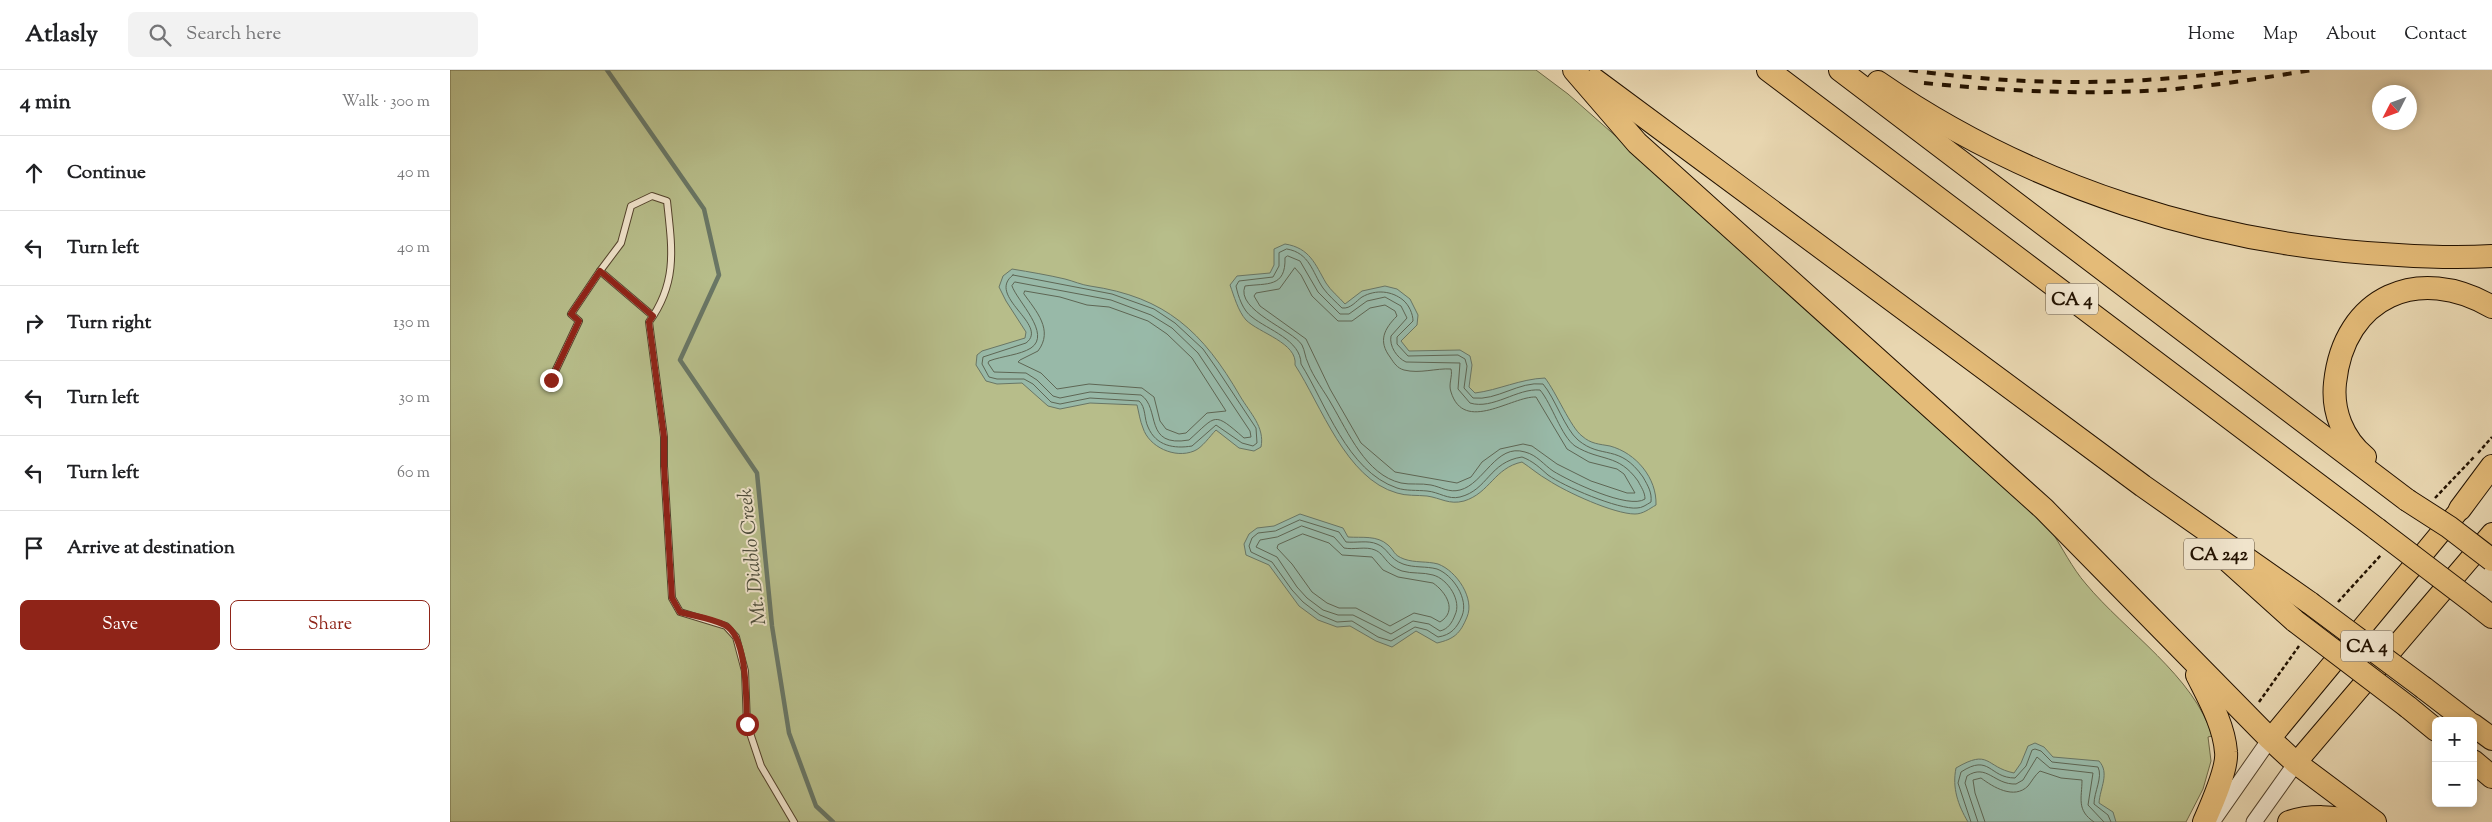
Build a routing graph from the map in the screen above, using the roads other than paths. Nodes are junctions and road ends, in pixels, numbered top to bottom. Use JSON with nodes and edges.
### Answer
{"nodes":[{"id":1,"x":1574,"y":70,"type":"edge"},
{"id":2,"x":1582,"y":70,"type":"edge"},
{"id":3,"x":1768,"y":70,"type":"edge"},
{"id":4,"x":1840,"y":70,"type":"edge"},
{"id":5,"x":1862,"y":70,"type":"edge"},
{"id":6,"x":2492,"y":256,"type":"edge"},
{"id":7,"x":600,"y":271,"type":"junction"},
{"id":8,"x":2492,"y":307,"type":"edge"},
{"id":9,"x":653,"y":316,"type":"junction"},
{"id":10,"x":551,"y":380,"type":"dead end"},
{"id":11,"x":2492,"y":466,"type":"edge"},
{"id":12,"x":2492,"y":478,"type":"edge"},
{"id":13,"x":2143,"y":486,"type":"junction"},
{"id":14,"x":2418,"y":498,"type":"junction"},
{"id":15,"x":2454,"y":518,"type":"junction"},
{"id":16,"x":2492,"y":533,"type":"edge"},
{"id":17,"x":2492,"y":560,"type":"edge"},
{"id":18,"x":2485,"y":612,"type":"edge"},
{"id":19,"x":2189,"y":658,"type":"junction"},
{"id":20,"x":2462,"y":717,"type":"edge"},
{"id":21,"x":2432,"y":727,"type":"edge"},
{"id":22,"x":2477,"y":728,"type":"edge"},
{"id":23,"x":2270,"y":739,"type":"junction"},
{"id":24,"x":2492,"y":739,"type":"edge"},
{"id":25,"x":2474,"y":762,"type":"edge"},
{"id":26,"x":2296,"y":763,"type":"junction"},
{"id":27,"x":2492,"y":777,"type":"edge"},
{"id":28,"x":794,"y":822,"type":"edge"},
{"id":29,"x":2204,"y":822,"type":"edge"},
{"id":30,"x":2212,"y":822,"type":"edge"},
{"id":31,"x":2254,"y":822,"type":"edge"},
{"id":32,"x":2289,"y":822,"type":"edge"},
{"id":33,"x":2357,"y":822,"type":"edge"},
{"id":34,"x":2375,"y":822,"type":"edge"}],
"edges":[{"from":1,"to":19,"type":"highway"},
{"from":2,"to":13,"type":"highway","number":"CA 4"},
{"from":3,"to":18,"type":"highway","number":"CA 4","bridge":true},
{"from":4,"to":14,"type":"highway"},
{"from":5,"to":6,"type":"highway"},
{"from":7,"to":9,"type":"lane"},
{"from":7,"to":9,"type":"lane"},
{"from":7,"to":10,"type":"lane"},
{"from":8,"to":14,"type":"highway"},
{"from":9,"to":28,"type":"lane"},
{"from":11,"to":15,"type":"highway"},
{"from":12,"to":15,"type":"main road"},
{"from":13,"to":20,"type":"highway","number":"CA 4","bridge":true},
{"from":13,"to":21,"type":"highway","number":"CA 242","bridge":true},
{"from":14,"to":15,"type":"highway","bridge":true},
{"from":15,"to":17,"type":"highway","bridge":true},
{"from":15,"to":23,"type":"main road"},
{"from":16,"to":26,"type":"main road"},
{"from":19,"to":23,"type":"highway"},
{"from":19,"to":29,"type":"highway"},
{"from":22,"to":24,"type":"highway"},
{"from":23,"to":26,"type":"highway"},
{"from":23,"to":30,"type":"street"},
{"from":25,"to":27,"type":"highway"},
{"from":26,"to":31,"type":"street"},
{"from":26,"to":34,"type":"highway"},
{"from":32,"to":33,"type":"highway"}]}
